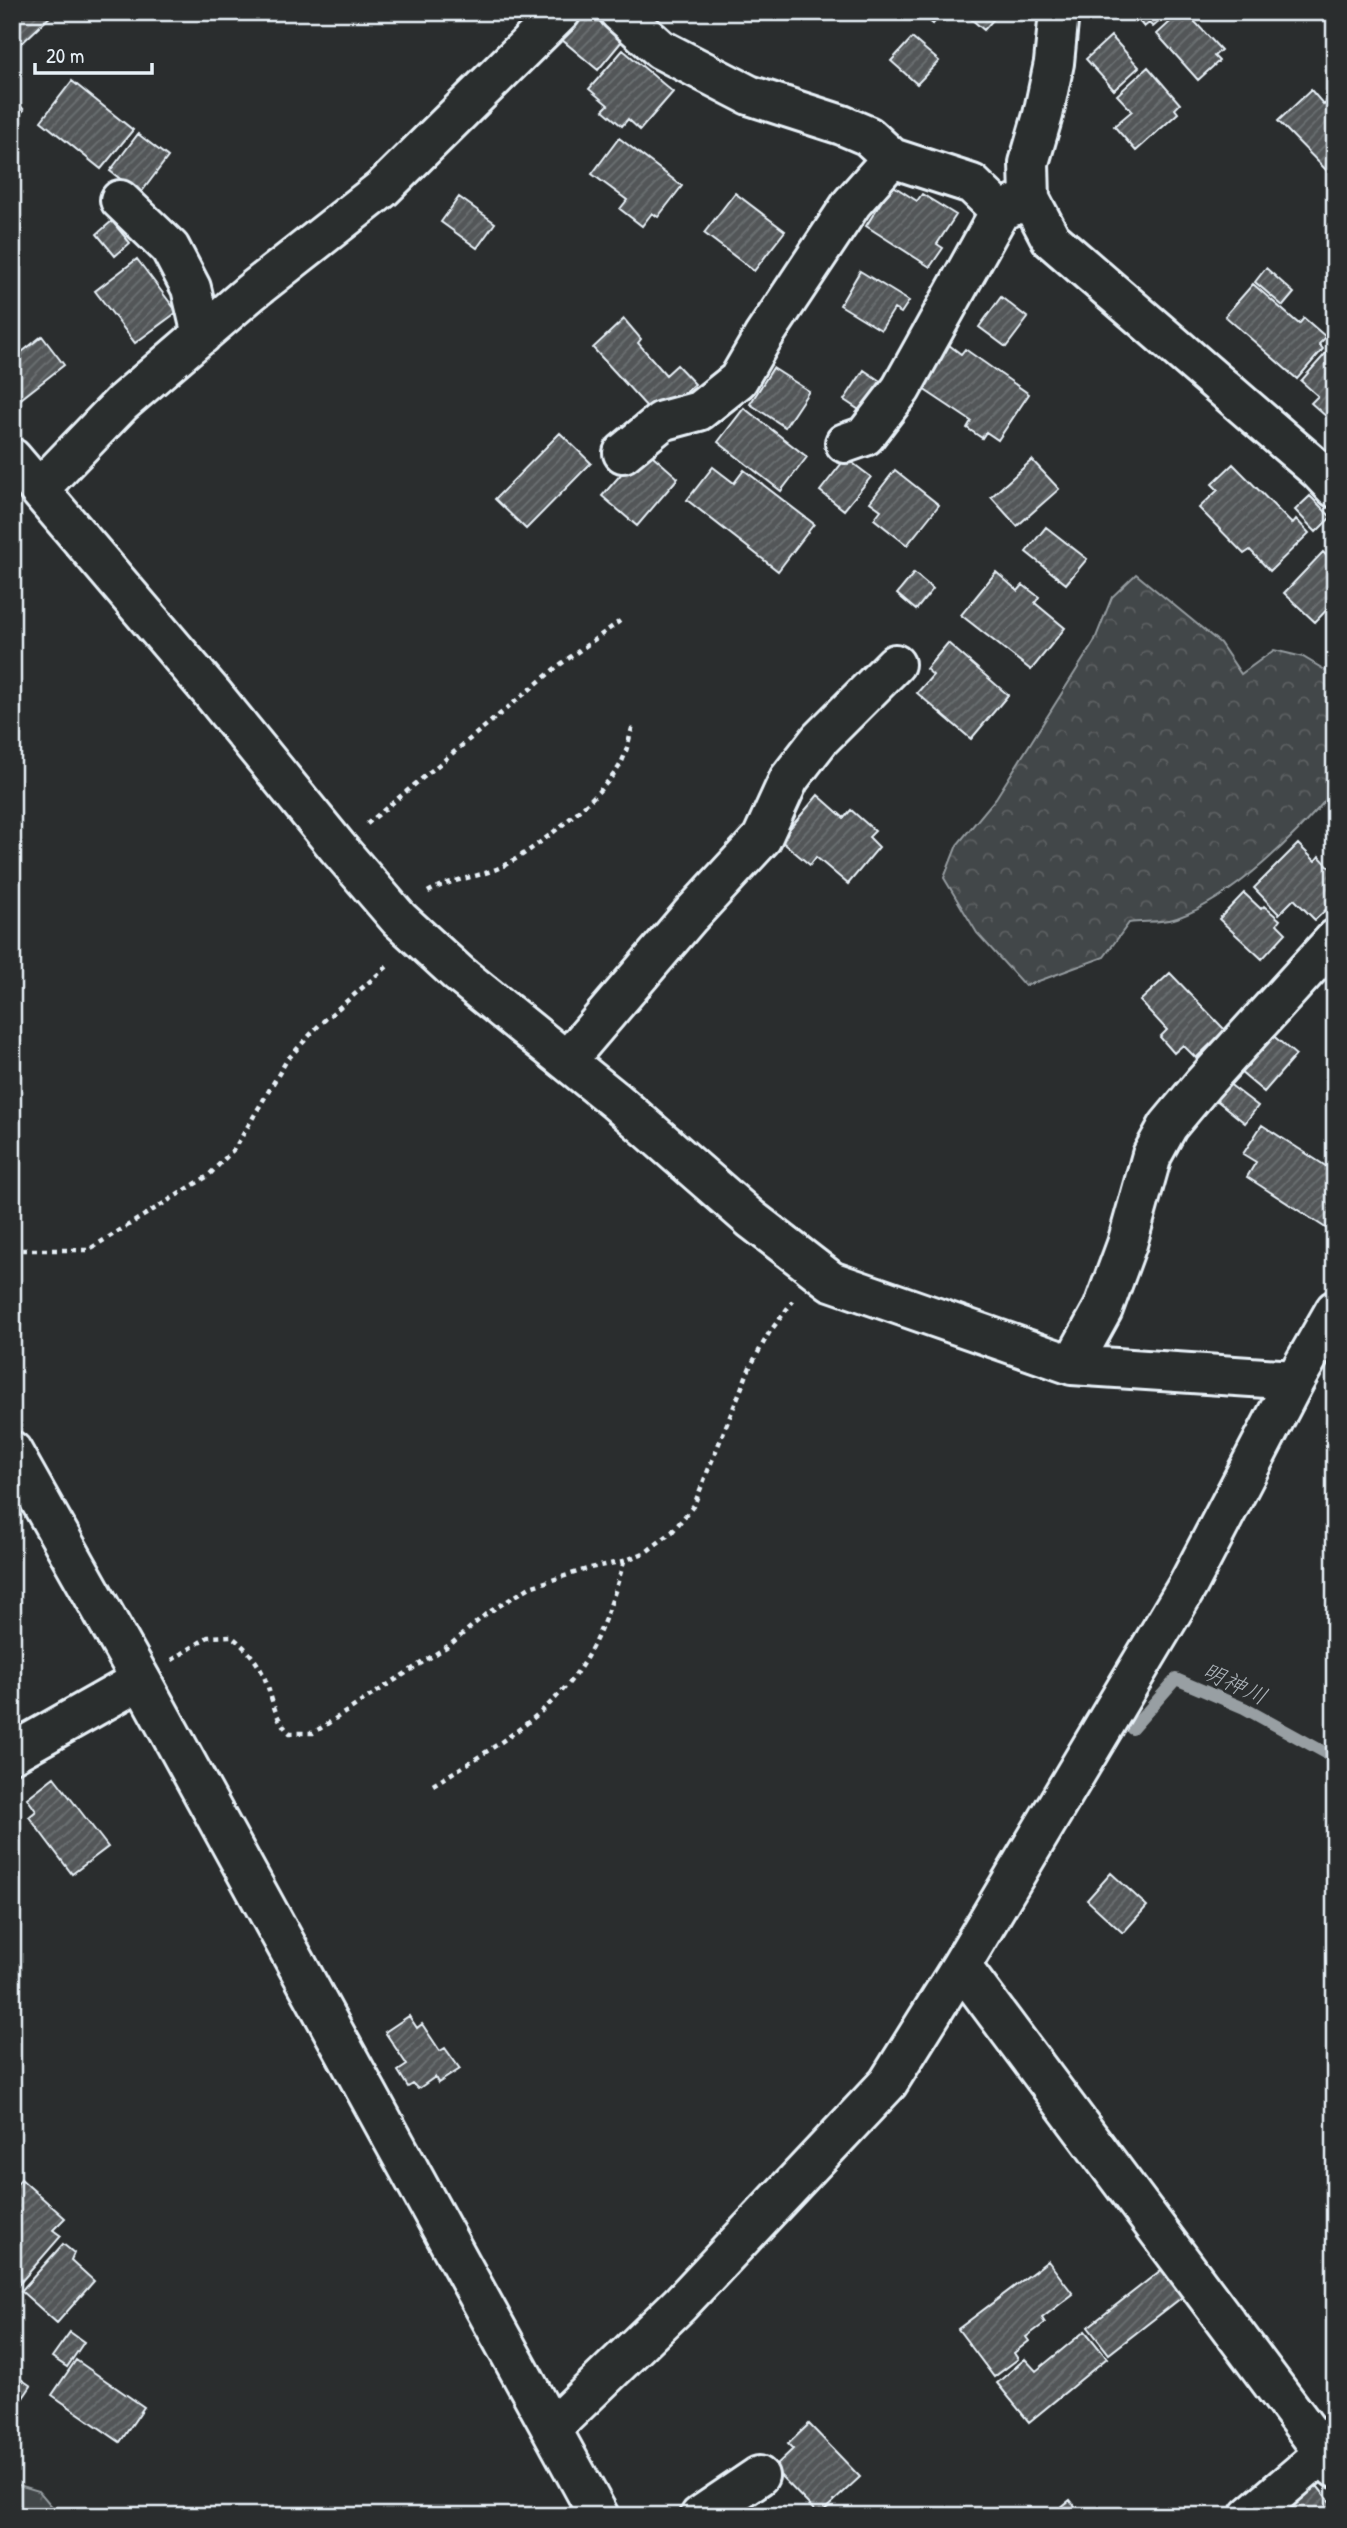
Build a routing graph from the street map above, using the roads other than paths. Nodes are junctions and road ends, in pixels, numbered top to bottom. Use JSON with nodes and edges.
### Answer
{"nodes":[{"id":1,"x":561,"y":12,"type":"edge"},
{"id":2,"x":619,"y":12,"type":"edge"},
{"id":3,"x":1059,"y":12,"type":"edge"},
{"id":4,"x":892,"y":158,"type":"junction"},
{"id":5,"x":120,"y":200,"type":"dead end"},
{"id":6,"x":1015,"y":205,"type":"junction"},
{"id":7,"x":202,"y":335,"type":"junction"},
{"id":8,"x":845,"y":443,"type":"dead end"},
{"id":9,"x":623,"y":453,"type":"dead end"},
{"id":10,"x":12,"y":458,"type":"edge"},
{"id":11,"x":40,"y":488,"type":"junction"},
{"id":12,"x":1335,"y":488,"type":"edge"},
{"id":13,"x":895,"y":664,"type":"dead end"},
{"id":14,"x":1335,"y":940,"type":"edge"},
{"id":15,"x":567,"y":1060,"type":"junction"},
{"id":16,"x":1335,"y":1310,"type":"edge"},
{"id":17,"x":1072,"y":1365,"type":"junction"},
{"id":18,"x":1295,"y":1380,"type":"junction"},
{"id":19,"x":12,"y":1451,"type":"edge"},
{"id":20,"x":141,"y":1679,"type":"junction"},
{"id":21,"x":12,"y":1753,"type":"edge"},
{"id":22,"x":961,"y":1966,"type":"junction"},
{"id":23,"x":552,"y":2428,"type":"junction"},
{"id":24,"x":1329,"y":2461,"type":"edge"},
{"id":25,"x":758,"y":2476,"type":"dead end"},
{"id":26,"x":599,"y":2516,"type":"edge"},
{"id":27,"x":700,"y":2516,"type":"edge"},
{"id":28,"x":1250,"y":2516,"type":"edge"}],
"edges":[{"from":1,"to":7,"type":"street"},
{"from":2,"to":4,"type":"street"},
{"from":3,"to":6,"type":"street"},
{"from":4,"to":6,"type":"street"},
{"from":4,"to":9,"type":"street"},
{"from":5,"to":7,"type":"street"},
{"from":6,"to":8,"type":"street"},
{"from":6,"to":12,"type":"street"},
{"from":7,"to":11,"type":"street"},
{"from":10,"to":11,"type":"street"},
{"from":11,"to":15,"type":"street"},
{"from":13,"to":15,"type":"street"},
{"from":14,"to":17,"type":"street"},
{"from":15,"to":17,"type":"street"},
{"from":16,"to":18,"type":"street"},
{"from":17,"to":18,"type":"street"},
{"from":18,"to":22,"type":"street"},
{"from":19,"to":20,"type":"street"},
{"from":20,"to":21,"type":"street"},
{"from":20,"to":23,"type":"street"},
{"from":22,"to":23,"type":"street"},
{"from":22,"to":24,"type":"street"},
{"from":23,"to":26,"type":"street"},
{"from":24,"to":28,"type":"street"},
{"from":25,"to":27,"type":"street"}]}
